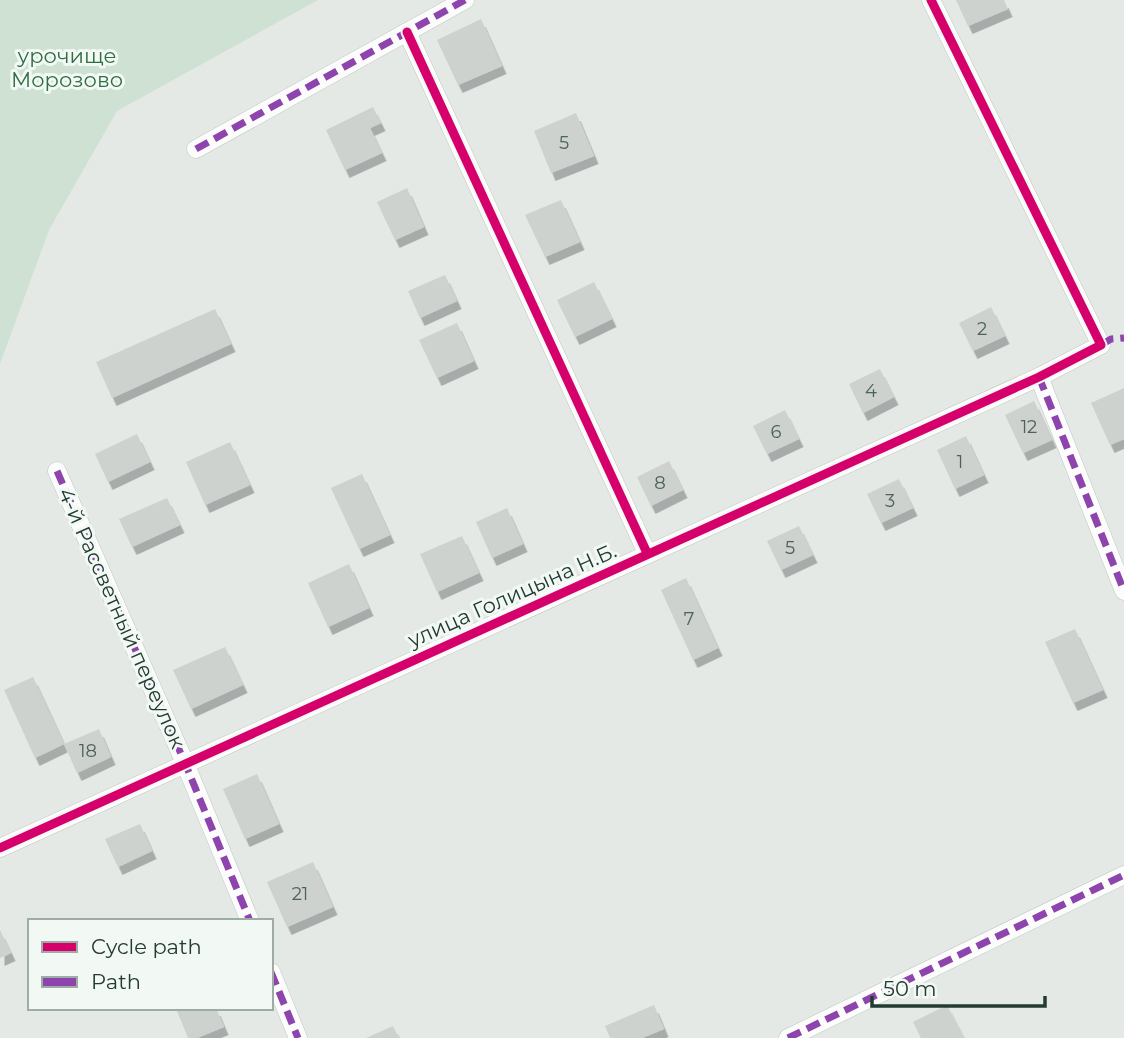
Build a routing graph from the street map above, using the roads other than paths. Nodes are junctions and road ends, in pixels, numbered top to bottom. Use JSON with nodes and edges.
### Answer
{"nodes":[{"id":1,"x":465,"y":0,"type":"edge"},
{"id":2,"x":931,"y":0,"type":"edge"},
{"id":3,"x":407,"y":32,"type":"junction"},
{"id":4,"x":196,"y":149,"type":"dead end"},
{"id":5,"x":1039,"y":377,"type":"junction"},
{"id":6,"x":57,"y":471,"type":"dead end"},
{"id":7,"x":647,"y":553,"type":"junction"},
{"id":8,"x":1124,"y":591,"type":"edge"},
{"id":9,"x":185,"y":763,"type":"junction"},
{"id":10,"x":0,"y":848,"type":"edge"},
{"id":11,"x":1124,"y":875,"type":"edge"},
{"id":12,"x":249,"y":919,"type":"edge"},
{"id":13,"x":273,"y":977,"type":"edge"},
{"id":14,"x":298,"y":1038,"type":"edge"},
{"id":15,"x":788,"y":1038,"type":"edge"}],
"edges":[{"from":1,"to":3,"type":"street"},
{"from":2,"to":5,"type":"street","name":"улица Голицына Н.Б."},
{"from":3,"to":4,"type":"street"},
{"from":3,"to":7,"type":"street"},
{"from":5,"to":7,"type":"street","name":"улица Голицына Н.Б."},
{"from":5,"to":8,"type":"street"},
{"from":6,"to":9,"type":"street","name":"4-й Рассветный переулок"},
{"from":7,"to":9,"type":"street","name":"улица Голицына Н.Б."},
{"from":9,"to":10,"type":"street","name":"улица Голицына Н.Б."},
{"from":9,"to":12,"type":"street","name":"4-й Рассветный переулок"},
{"from":11,"to":15,"type":"street"},
{"from":13,"to":14,"type":"street"}]}
